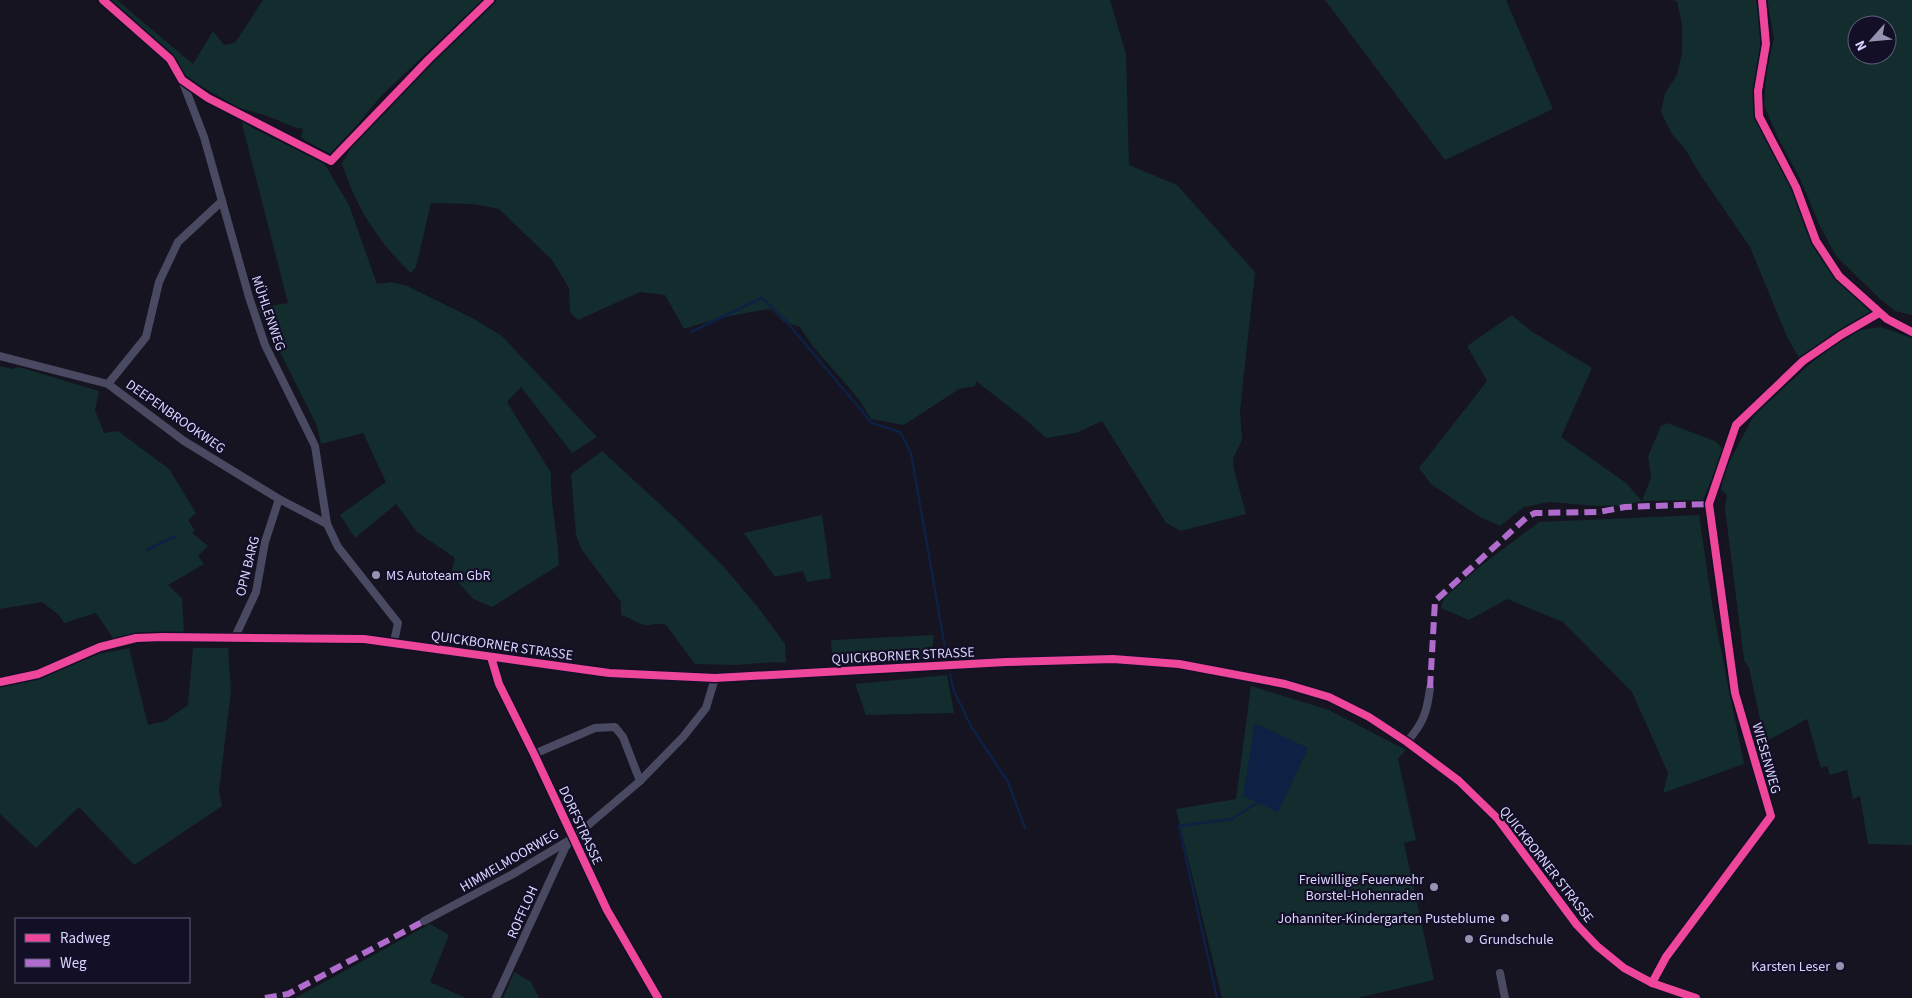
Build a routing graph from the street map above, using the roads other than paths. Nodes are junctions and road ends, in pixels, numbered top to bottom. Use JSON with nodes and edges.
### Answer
{"nodes":[{"id":1,"x":103,"y":0,"type":"edge"},
{"id":2,"x":222,"y":201,"type":"junction"},
{"id":3,"x":0,"y":356,"type":"edge"},
{"id":4,"x":108,"y":384,"type":"junction"},
{"id":5,"x":279,"y":499,"type":"junction"},
{"id":6,"x":1709,"y":504,"type":"dead end"},
{"id":7,"x":326,"y":524,"type":"junction"},
{"id":8,"x":235,"y":637,"type":"junction"},
{"id":9,"x":394,"y":642,"type":"junction"},
{"id":10,"x":491,"y":656,"type":"junction"},
{"id":11,"x":715,"y":678,"type":"junction"},
{"id":12,"x":0,"y":682,"type":"edge"},
{"id":13,"x":1430,"y":688,"type":"dead end"},
{"id":14,"x":1407,"y":742,"type":"junction"},
{"id":15,"x":534,"y":754,"type":"junction"},
{"id":16,"x":640,"y":781,"type":"junction"},
{"id":17,"x":573,"y":838,"type":"junction"},
{"id":18,"x":424,"y":921,"type":"dead end"},
{"id":19,"x":1500,"y":973,"type":"dead end"},
{"id":20,"x":1652,"y":983,"type":"junction"},
{"id":21,"x":496,"y":998,"type":"edge"},
{"id":22,"x":658,"y":998,"type":"edge"},
{"id":23,"x":1505,"y":998,"type":"edge"},
{"id":24,"x":1693,"y":998,"type":"edge"}],
"edges":[{"from":1,"to":2,"type":"street","name":"MÜHLENWEG"},
{"from":2,"to":4,"type":"street"},
{"from":2,"to":7,"type":"street","name":"MÜHLENWEG"},
{"from":3,"to":4,"type":"street","name":"DEEPENBROOKWEG"},
{"from":4,"to":5,"type":"street","name":"DEEPENBROOKWEG"},
{"from":5,"to":7,"type":"street","name":"DEEPENBROOKWEG"},
{"from":5,"to":8,"type":"street","name":"OPN BARG"},
{"from":6,"to":20,"type":"street","name":"WIESENWEG"},
{"from":7,"to":9,"type":"street","name":"MÜHLENWEG"},
{"from":8,"to":9,"type":"main road","name":"QUICKBORNER STRASSE"},
{"from":8,"to":12,"type":"main road","name":"QUICKBORNER STRASSE"},
{"from":9,"to":10,"type":"main road","name":"QUICKBORNER STRASSE"},
{"from":10,"to":11,"type":"main road","name":"QUICKBORNER STRASSE"},
{"from":10,"to":15,"type":"street","name":"DORFSTRASSE"},
{"from":11,"to":14,"type":"main road","name":"QUICKBORNER STRASSE"},
{"from":11,"to":16,"type":"street","name":"HIMMELMOORWEG"},
{"from":13,"to":14,"type":"street"},
{"from":14,"to":20,"type":"main road","name":"QUICKBORNER STRASSE"},
{"from":15,"to":16,"type":"street"},
{"from":15,"to":17,"type":"street","name":"DORFSTRASSE"},
{"from":16,"to":17,"type":"street","name":"HIMMELMOORWEG"},
{"from":17,"to":18,"type":"street","name":"HIMMELMOORWEG"},
{"from":17,"to":21,"type":"street","name":"ROFFLOH"},
{"from":17,"to":22,"type":"street","name":"DORFSTRASSE"},
{"from":19,"to":23,"type":"street"},
{"from":20,"to":24,"type":"main road","name":"QUICKBORNER STRASSE"}]}
